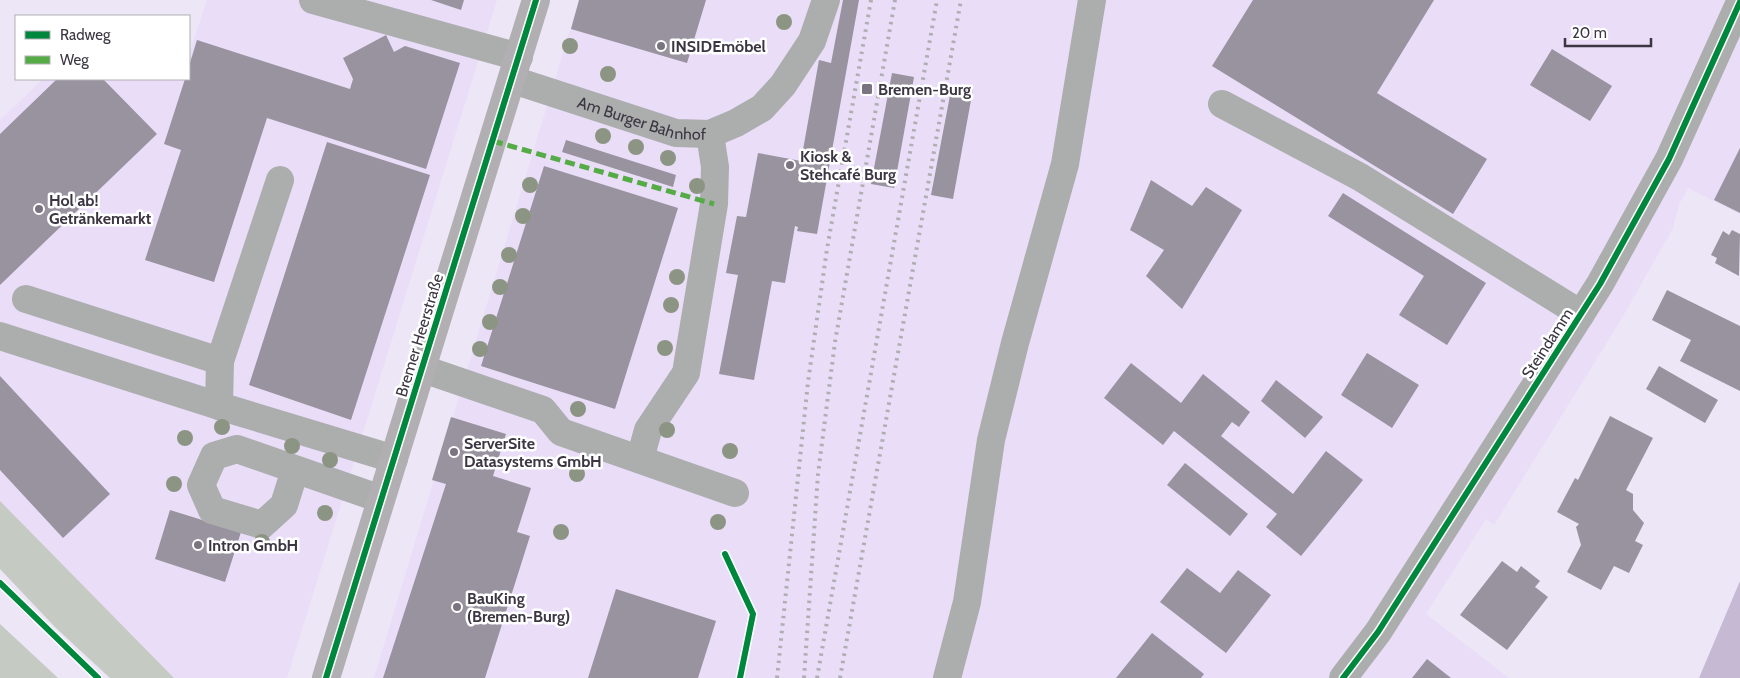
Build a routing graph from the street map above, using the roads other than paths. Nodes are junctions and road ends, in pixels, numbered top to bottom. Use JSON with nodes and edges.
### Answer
{"nodes":[{"id":1,"x":312,"y":0,"type":"edge"},
{"id":2,"x":536,"y":0,"type":"edge"},
{"id":3,"x":826,"y":0,"type":"edge"},
{"id":4,"x":1092,"y":0,"type":"edge"},
{"id":5,"x":1740,"y":2,"type":"edge"},
{"id":6,"x":516,"y":69,"type":"junction"},
{"id":7,"x":1222,"y":104,"type":"dead end"},
{"id":8,"x":710,"y":134,"type":"junction"},
{"id":9,"x":280,"y":180,"type":"dead end"},
{"id":10,"x":26,"y":299,"type":"dead end"},
{"id":11,"x":1582,"y":314,"type":"junction"},
{"id":12,"x":0,"y":336,"type":"edge"},
{"id":13,"x":220,"y":361,"type":"junction"},
{"id":14,"x":423,"y":370,"type":"junction"},
{"id":15,"x":219,"y":406,"type":"junction"},
{"id":16,"x":394,"y":459,"type":"junction"},
{"id":17,"x":640,"y":460,"type":"junction"},
{"id":18,"x":295,"y":470,"type":"dead end"},
{"id":19,"x":736,"y":493,"type":"dead end"},
{"id":20,"x":382,"y":499,"type":"junction"},
{"id":21,"x":326,"y":678,"type":"edge"},
{"id":22,"x":947,"y":678,"type":"edge"},
{"id":23,"x":1343,"y":678,"type":"edge"}],
"edges":[{"from":1,"to":6,"type":"street","name":"Am Burger Bahnhof"},
{"from":2,"to":6,"type":"main road","name":"Bremer Heerstraße"},
{"from":3,"to":8,"type":"street","name":"Am Burger Bahnhof"},
{"from":4,"to":22,"type":"street"},
{"from":5,"to":11,"type":"street","name":"Steindamm"},
{"from":6,"to":8,"type":"street","name":"Am Burger Bahnhof"},
{"from":6,"to":14,"type":"main road","name":"Bremer Heerstraße"},
{"from":7,"to":11,"type":"street"},
{"from":8,"to":17,"type":"street"},
{"from":9,"to":13,"type":"street"},
{"from":10,"to":13,"type":"street"},
{"from":11,"to":23,"type":"street","name":"Steindamm"},
{"from":12,"to":15,"type":"street"},
{"from":13,"to":15,"type":"street"},
{"from":14,"to":16,"type":"main road","name":"Bremer Heerstraße"},
{"from":14,"to":17,"type":"street"},
{"from":15,"to":16,"type":"street"},
{"from":16,"to":20,"type":"main road","name":"Bremer Heerstraße"},
{"from":17,"to":19,"type":"street"},
{"from":18,"to":20,"type":"street"},
{"from":20,"to":21,"type":"main road","name":"Bremer Heerstraße"}]}
